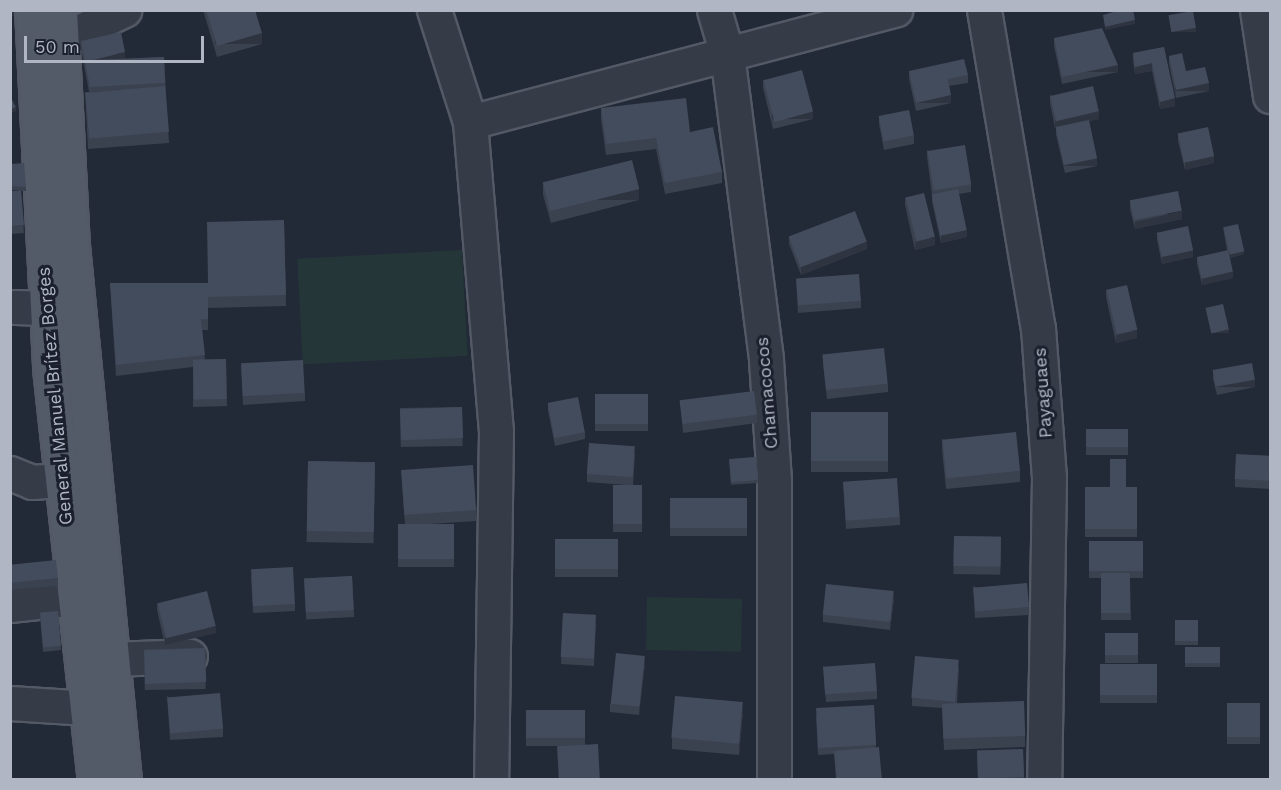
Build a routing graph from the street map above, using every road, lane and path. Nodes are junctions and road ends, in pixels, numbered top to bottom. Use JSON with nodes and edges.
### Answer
{"nodes":[{"id":1,"x":32,"y":10,"type":"edge"},
{"id":2,"x":124,"y":10,"type":"edge"},
{"id":3,"x":434,"y":10,"type":"edge"},
{"id":4,"x":714,"y":10,"type":"edge"},
{"id":5,"x":895,"y":10,"type":"edge"},
{"id":6,"x":984,"y":10,"type":"edge"},
{"id":7,"x":1257,"y":10,"type":"edge"},
{"id":8,"x":53,"y":35,"type":"edge"},
{"id":9,"x":728,"y":54,"type":"junction"},
{"id":10,"x":1270,"y":87,"type":"edge"},
{"id":11,"x":470,"y":122,"type":"junction"},
{"id":12,"x":10,"y":472,"type":"edge"},
{"id":13,"x":60,"y":480,"type":"junction"},
{"id":14,"x":92,"y":596,"type":"junction"},
{"id":15,"x":10,"y":605,"type":"edge"},
{"id":16,"x":194,"y":656,"type":"edge"},
{"id":17,"x":112,"y":659,"type":"junction"},
{"id":18,"x":10,"y":703,"type":"edge"},
{"id":19,"x":88,"y":708,"type":"junction"},
{"id":20,"x":95,"y":780,"type":"edge"},
{"id":21,"x":124,"y":780,"type":"edge"},
{"id":22,"x":491,"y":780,"type":"edge"},
{"id":23,"x":774,"y":780,"type":"edge"},
{"id":24,"x":1044,"y":780,"type":"edge"}],
"edges":[{"from":1,"to":8,"type":"main road","name":"General Manuel Brítez Borges"},
{"from":2,"to":8,"type":"street"},
{"from":3,"to":11,"type":"street"},
{"from":4,"to":9,"type":"street","name":"Chamacocos"},
{"from":5,"to":9,"type":"street"},
{"from":6,"to":24,"type":"street","name":"Payaguaes"},
{"from":7,"to":10,"type":"street"},
{"from":8,"to":13,"type":"main road","name":"General Manuel Brítez Borges"},
{"from":8,"to":14,"type":"main road","name":"General Manuel Brítez Borges"},
{"from":9,"to":11,"type":"street"},
{"from":9,"to":23,"type":"street","name":"Chamacocos"},
{"from":11,"to":22,"type":"street"},
{"from":12,"to":13,"type":"street"},
{"from":13,"to":14,"type":"main road","name":"General Manuel Brítez Borges"},
{"from":14,"to":15,"type":"street"},
{"from":14,"to":17,"type":"main road","name":"General Manuel Brítez Borges"},
{"from":14,"to":19,"type":"main road","name":"General Manuel Brítez Borges"},
{"from":16,"to":17,"type":"street"},
{"from":17,"to":21,"type":"main road","name":"General Manuel Brítez Borges"},
{"from":18,"to":19,"type":"street"},
{"from":19,"to":20,"type":"main road","name":"General Manuel Brítez Borges"}]}
